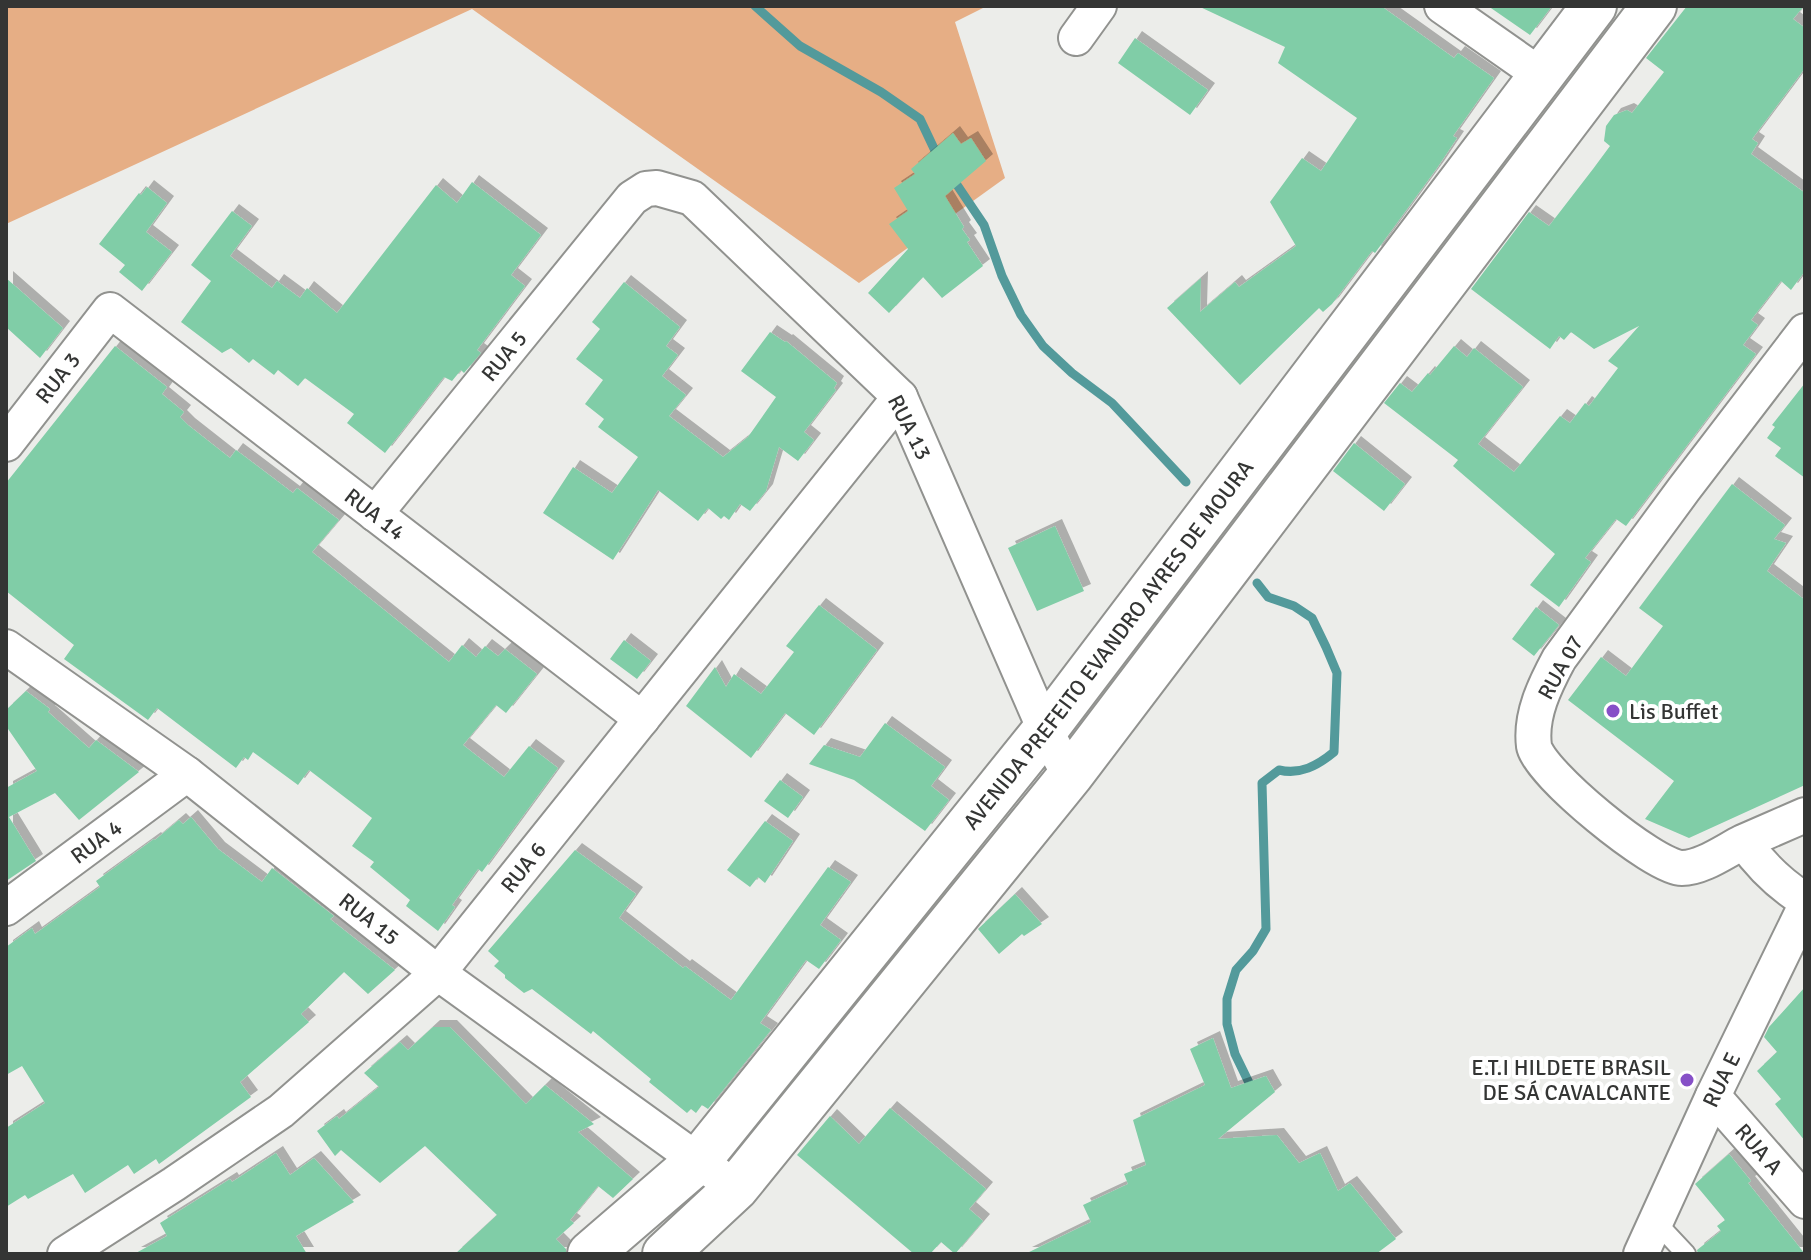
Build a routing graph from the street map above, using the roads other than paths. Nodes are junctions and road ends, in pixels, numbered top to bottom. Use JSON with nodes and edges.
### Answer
{"nodes":[{"id":1,"x":1099,"y":6,"type":"edge"},
{"id":2,"x":1442,"y":6,"type":"edge"},
{"id":3,"x":1594,"y":6,"type":"edge"},
{"id":4,"x":1654,"y":6,"type":"edge"},
{"id":5,"x":1076,"y":38,"type":"dead end"},
{"id":6,"x":1542,"y":76,"type":"junction"},
{"id":7,"x":632,"y":198,"type":"joint"},
{"id":8,"x":110,"y":310,"type":"joint"},
{"id":9,"x":1805,"y":331,"type":"edge"},
{"id":10,"x":900,"y":397,"type":"junction"},
{"id":11,"x":6,"y":444,"type":"edge"},
{"id":12,"x":375,"y":514,"type":"junction"},
{"id":13,"x":6,"y":647,"type":"edge"},
{"id":14,"x":1079,"y":684,"type":"junction"},
{"id":15,"x":1116,"y":715,"type":"junction"},
{"id":16,"x":642,"y":719,"type":"junction"},
{"id":17,"x":1045,"y":730,"type":"junction"},
{"id":18,"x":187,"y":774,"type":"junction"},
{"id":19,"x":1070,"y":776,"type":"junction"},
{"id":20,"x":1805,"y":815,"type":"edge"},
{"id":21,"x":1744,"y":842,"type":"junction"},
{"id":22,"x":1805,"y":900,"type":"edge"},
{"id":23,"x":1805,"y":907,"type":"edge"},
{"id":24,"x":6,"y":908,"type":"edge"},
{"id":25,"x":438,"y":973,"type":"junction"},
{"id":26,"x":1713,"y":1096,"type":"junction"},
{"id":27,"x":699,"y":1160,"type":"junction"},
{"id":28,"x":736,"y":1188,"type":"junction"},
{"id":29,"x":1805,"y":1201,"type":"edge"},
{"id":30,"x":1656,"y":1222,"type":"junction"},
{"id":31,"x":65,"y":1254,"type":"edge"},
{"id":32,"x":590,"y":1254,"type":"edge"},
{"id":33,"x":665,"y":1254,"type":"edge"},
{"id":34,"x":1641,"y":1254,"type":"edge"},
{"id":35,"x":1686,"y":1254,"type":"edge"}],
"edges":[{"from":1,"to":5,"type":"street"},
{"from":2,"to":6,"type":"street"},
{"from":3,"to":6,"type":"street","name":"AVENIDA PREFEITO EVANDRO AYRES DE MOURA"},
{"from":4,"to":15,"type":"street"},
{"from":6,"to":14,"type":"street","name":"AVENIDA PREFEITO EVANDRO AYRES DE MOURA"},
{"from":7,"to":10,"type":"street","name":"RUA 13"},
{"from":7,"to":12,"type":"street","name":"RUA 5"},
{"from":8,"to":11,"type":"street","name":"RUA 3"},
{"from":8,"to":12,"type":"street","name":"RUA 14"},
{"from":9,"to":21,"type":"street","name":"RUA 07"},
{"from":10,"to":16,"type":"street","name":"RUA 6"},
{"from":10,"to":17,"type":"street","name":"RUA 13"},
{"from":12,"to":16,"type":"street","name":"RUA 14"},
{"from":13,"to":18,"type":"street","name":"RUA 15"},
{"from":14,"to":15,"type":"street"},
{"from":14,"to":17,"type":"street","name":"AVENIDA PREFEITO EVANDRO AYRES DE MOURA"},
{"from":15,"to":19,"type":"street"},
{"from":16,"to":25,"type":"street","name":"RUA 6"},
{"from":17,"to":19,"type":"street","name":"RUA 13"},
{"from":17,"to":27,"type":"street","name":"AVENIDA PREFEITO EVANDRO AYRES DE MOURA"},
{"from":18,"to":24,"type":"street","name":"RUA 4"},
{"from":18,"to":25,"type":"street","name":"RUA 15"},
{"from":19,"to":28,"type":"street"},
{"from":20,"to":21,"type":"street","name":"RUA 07"},
{"from":21,"to":22,"type":"street"},
{"from":23,"to":26,"type":"street","name":"RUA E"},
{"from":25,"to":27,"type":"street","name":"RUA 15"},
{"from":25,"to":31,"type":"street","name":"RUA 6"},
{"from":26,"to":29,"type":"street","name":"RUA A"},
{"from":26,"to":30,"type":"street","name":"RUA E"},
{"from":27,"to":28,"type":"street","name":"RUA 15"},
{"from":27,"to":32,"type":"street","name":"AVENIDA PREFEITO EVANDRO AYRES DE MOURA"},
{"from":28,"to":33,"type":"street"},
{"from":30,"to":34,"type":"street","name":"RUA E"},
{"from":30,"to":35,"type":"lane"}]}
